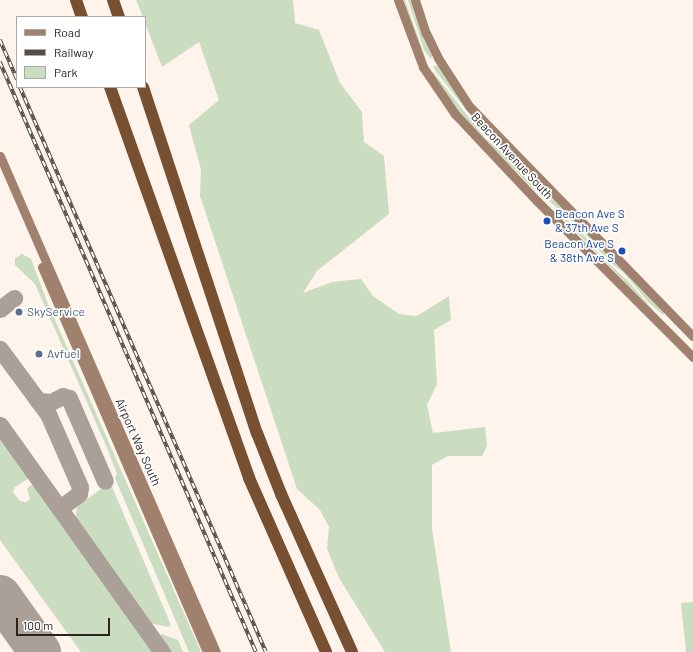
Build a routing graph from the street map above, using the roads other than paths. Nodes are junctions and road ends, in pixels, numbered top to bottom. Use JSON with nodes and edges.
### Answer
{"nodes":[{"id":1,"x":76,"y":0,"type":"edge"},
{"id":2,"x":113,"y":0,"type":"edge"},
{"id":3,"x":398,"y":0,"type":"edge"},
{"id":4,"x":415,"y":0,"type":"edge"},
{"id":5,"x":82,"y":16,"type":"edge"},
{"id":6,"x":119,"y":16,"type":"edge"},
{"id":7,"x":110,"y":88,"type":"edge"},
{"id":8,"x":143,"y":88,"type":"edge"},
{"id":9,"x":0,"y":156,"type":"edge"},
{"id":10,"x":36,"y":242,"type":"junction"},
{"id":11,"x":693,"y":336,"type":"edge"},
{"id":12,"x":693,"y":357,"type":"edge"},
{"id":13,"x":207,"y":652,"type":"edge"},
{"id":14,"x":216,"y":652,"type":"edge"},
{"id":15,"x":326,"y":652,"type":"edge"},
{"id":16,"x":352,"y":652,"type":"edge"}],
"edges":[{"from":1,"to":5,"type":"highway"},
{"from":2,"to":6,"type":"highway"},
{"from":3,"to":12,"type":"main road","name":"Beacon Avenue South"},
{"from":4,"to":11,"type":"main road","name":"Beacon Avenue South"},
{"from":7,"to":15,"type":"highway"},
{"from":8,"to":16,"type":"highway"},
{"from":9,"to":10,"type":"main road","name":"Airport Way South"},
{"from":10,"to":13,"type":"main road","name":"Airport Way South"},
{"from":10,"to":14,"type":"main road","name":"Airport Way South"}]}
